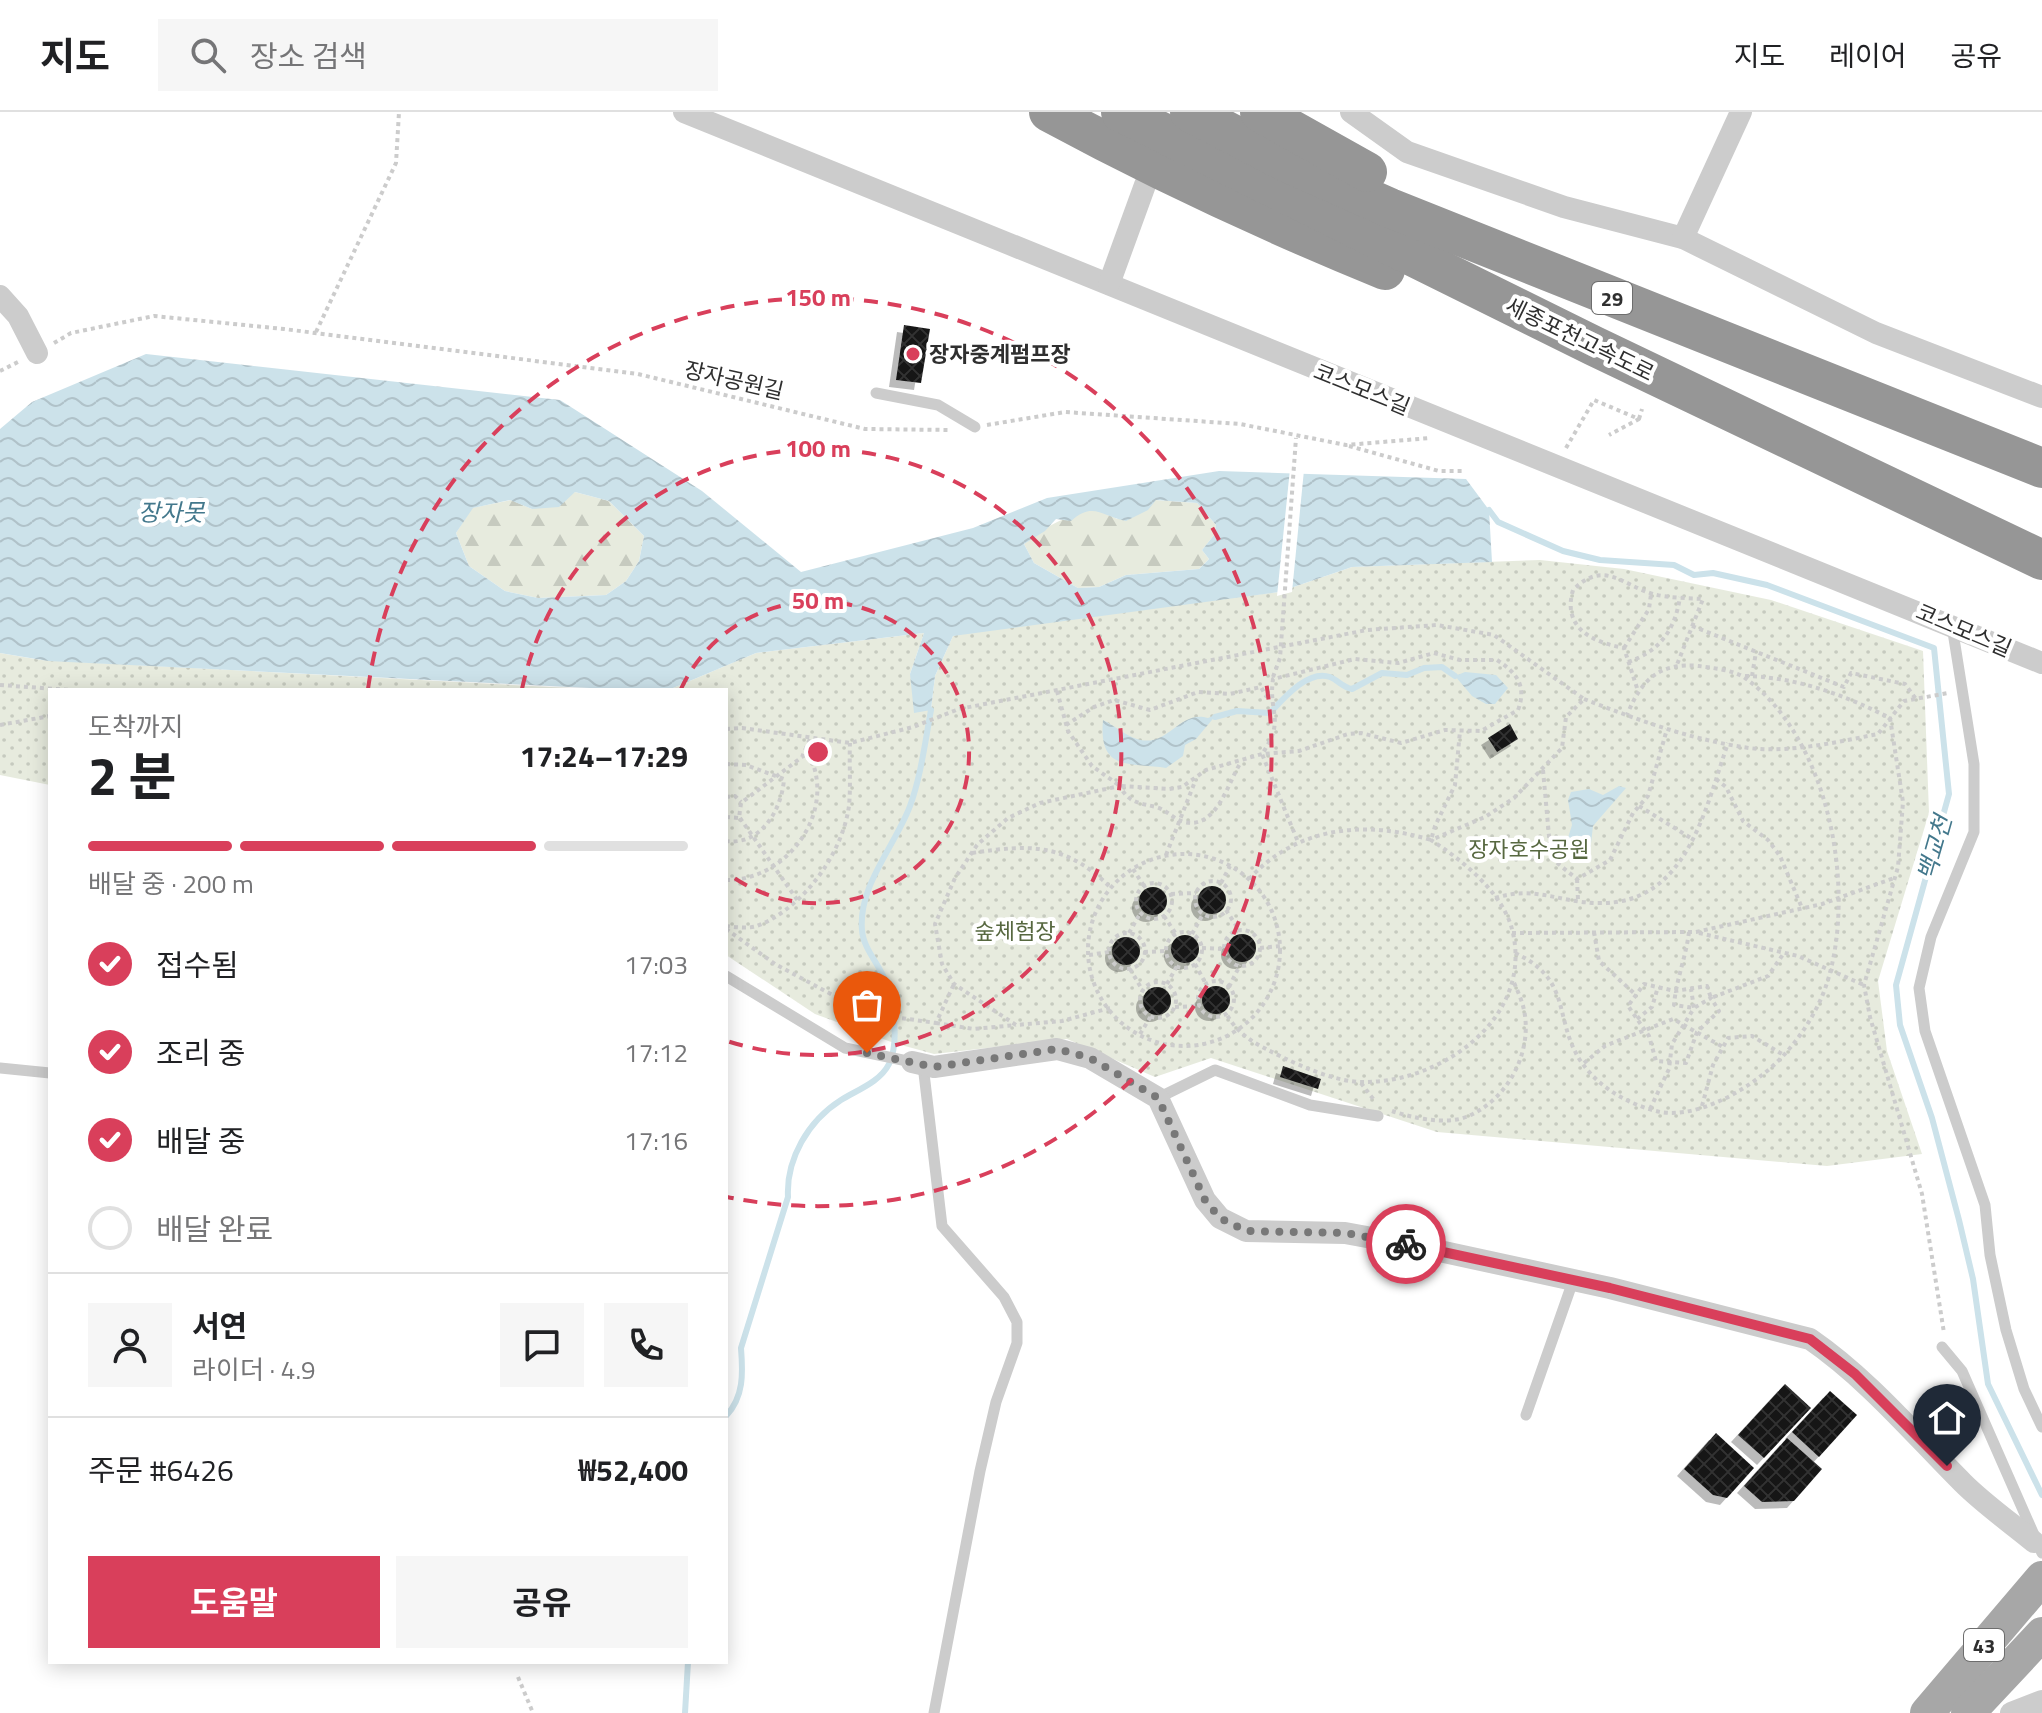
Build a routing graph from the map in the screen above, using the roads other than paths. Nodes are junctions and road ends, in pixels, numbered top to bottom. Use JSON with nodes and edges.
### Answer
{"nodes":[{"id":1,"x":684,"y":112,"type":"edge"},
{"id":2,"x":1049,"y":112,"type":"edge"},
{"id":3,"x":1121,"y":112,"type":"edge"},
{"id":4,"x":1190,"y":112,"type":"edge"},
{"id":5,"x":1260,"y":112,"type":"edge"},
{"id":6,"x":1351,"y":112,"type":"edge"},
{"id":7,"x":1741,"y":112,"type":"edge"},
{"id":8,"x":1145,"y":185,"type":"dead end"},
{"id":9,"x":1683,"y":238,"type":"junction"},
{"id":10,"x":1109,"y":284,"type":"junction"},
{"id":11,"x":0,"y":296,"type":"edge"},
{"id":12,"x":1620,"y":301,"type":"junction"},
{"id":13,"x":1594,"y":346,"type":"junction"},
{"id":14,"x":37,"y":353,"type":"road end"},
{"id":15,"x":876,"y":393,"type":"dead end"},
{"id":16,"x":2041,"y":396,"type":"edge"},
{"id":17,"x":975,"y":427,"type":"road end"},
{"id":18,"x":2042,"y":468,"type":"edge"},
{"id":19,"x":2042,"y":560,"type":"edge"},
{"id":20,"x":1952,"y":624,"type":"junction"},
{"id":21,"x":2042,"y":663,"type":"edge"},
{"id":22,"x":728,"y":977,"type":"edge"},
{"id":23,"x":917,"y":1063,"type":"junction"},
{"id":24,"x":0,"y":1068,"type":"edge"},
{"id":25,"x":48,"y":1073,"type":"edge"},
{"id":26,"x":1158,"y":1098,"type":"junction"},
{"id":27,"x":1382,"y":1112,"type":"road end"},
{"id":28,"x":1573,"y":1281,"type":"junction"},
{"id":29,"x":1942,"y":1347,"type":"road end"},
{"id":30,"x":1526,"y":1415,"type":"dead end"},
{"id":31,"x":2042,"y":1427,"type":"edge"},
{"id":32,"x":2038,"y":1548,"type":"edge"},
{"id":33,"x":2042,"y":1578,"type":"edge"},
{"id":34,"x":2042,"y":1634,"type":"edge"},
{"id":35,"x":2042,"y":1701,"type":"edge"},
{"id":36,"x":934,"y":1713,"type":"edge"},
{"id":37,"x":1927,"y":1713,"type":"edge"},
{"id":38,"x":1968,"y":1713,"type":"edge"},
{"id":39,"x":2011,"y":1713,"type":"edge"}],
"edges":[{"from":1,"to":10,"type":"street","name":"코스모스길"},
{"from":2,"to":13,"type":"highway"},
{"from":3,"to":13,"type":"highway","name":"세종포천고속도로","number":"29"},
{"from":4,"to":12,"type":"highway","name":"세종포천고속도로","number":"29"},
{"from":5,"to":12,"type":"highway"},
{"from":6,"to":9,"type":"street"},
{"from":7,"to":9,"type":"street"},
{"from":8,"to":10,"type":"street"},
{"from":9,"to":16,"type":"street"},
{"from":10,"to":20,"type":"street","name":"코스모스길"},
{"from":11,"to":14,"type":"street"},
{"from":12,"to":18,"type":"highway","name":"세종포천고속도로","number":"29"},
{"from":13,"to":19,"type":"highway","name":"세종포천고속도로","number":"29"},
{"from":15,"to":17,"type":"lane"},
{"from":20,"to":21,"type":"street","name":"코스모스길"},
{"from":20,"to":31,"type":"lane"},
{"from":22,"to":23,"type":"lane"},
{"from":23,"to":26,"type":"street"},
{"from":23,"to":36,"type":"lane"},
{"from":24,"to":25,"type":"lane"},
{"from":26,"to":27,"type":"lane"},
{"from":26,"to":28,"type":"street"},
{"from":28,"to":30,"type":"lane"},
{"from":28,"to":32,"type":"street"},
{"from":29,"to":32,"type":"lane"},
{"from":33,"to":37,"type":"main road","number":"43"},
{"from":34,"to":38,"type":"main road","number":"43"},
{"from":35,"to":39,"type":"street"}]}
